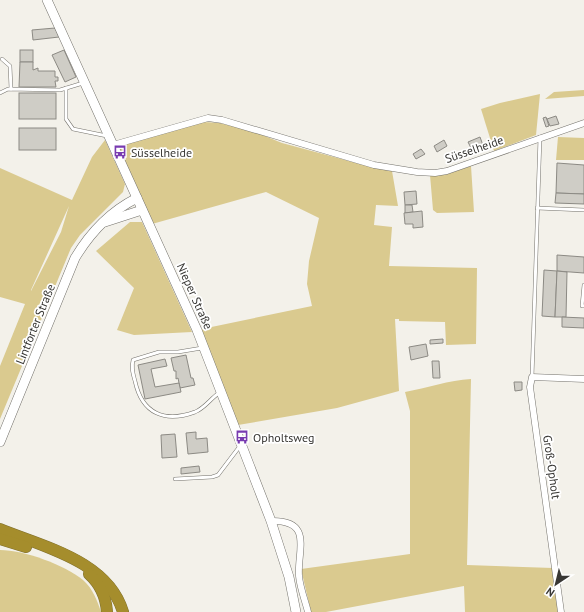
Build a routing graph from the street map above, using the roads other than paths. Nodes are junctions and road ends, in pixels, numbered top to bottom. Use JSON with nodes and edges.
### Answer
{"nodes":[{"id":1,"x":47,"y":0,"type":"edge"},
{"id":2,"x":2,"y":59,"type":"dead end"},
{"id":3,"x":85,"y":82,"type":"junction"},
{"id":4,"x":66,"y":88,"type":"junction"},
{"id":5,"x":11,"y":89,"type":"junction"},
{"id":6,"x":0,"y":93,"type":"edge"},
{"id":7,"x":584,"y":123,"type":"edge"},
{"id":8,"x":109,"y":136,"type":"junction"},
{"id":9,"x":540,"y":137,"type":"junction"},
{"id":10,"x":113,"y":145,"type":"junction"},
{"id":11,"x":137,"y":198,"type":"junction"},
{"id":12,"x":537,"y":208,"type":"junction"},
{"id":13,"x":142,"y":210,"type":"junction"},
{"id":14,"x":584,"y":210,"type":"edge"},
{"id":15,"x":104,"y":222,"type":"junction"},
{"id":16,"x":584,"y":285,"type":"edge"},
{"id":17,"x":584,"y":306,"type":"edge"},
{"id":18,"x":204,"y":348,"type":"junction"},
{"id":19,"x":532,"y":377,"type":"junction"},
{"id":20,"x":584,"y":379,"type":"edge"},
{"id":21,"x":221,"y":392,"type":"junction"},
{"id":22,"x":0,"y":442,"type":"edge"},
{"id":23,"x":242,"y":445,"type":"junction"},
{"id":24,"x":175,"y":479,"type":"dead end"},
{"id":25,"x":271,"y":521,"type":"junction"},
{"id":26,"x":2,"y":534,"type":"edge"},
{"id":27,"x":108,"y":612,"type":"edge"},
{"id":28,"x":123,"y":612,"type":"edge"},
{"id":29,"x":296,"y":612,"type":"edge"},
{"id":30,"x":308,"y":612,"type":"edge"},
{"id":31,"x":561,"y":612,"type":"edge"}],
"edges":[{"from":1,"to":3,"type":"main road","name":"Nieper Straße"},
{"from":2,"to":5,"type":"lane"},
{"from":3,"to":4,"type":"lane"},
{"from":3,"to":8,"type":"main road","name":"Nieper Straße"},
{"from":4,"to":5,"type":"lane"},
{"from":4,"to":8,"type":"lane"},
{"from":5,"to":6,"type":"lane"},
{"from":7,"to":9,"type":"street","name":"Süsselheide"},
{"from":8,"to":10,"type":"main road","name":"Nieper Straße"},
{"from":9,"to":10,"type":"street","name":"Süsselheide"},
{"from":9,"to":12,"type":"lane"},
{"from":10,"to":11,"type":"main road","name":"Nieper Straße"},
{"from":11,"to":13,"type":"main road","name":"Nieper Straße"},
{"from":11,"to":15,"type":"main road","name":"Lintforter Straße"},
{"from":12,"to":14,"type":"lane"},
{"from":12,"to":19,"type":"lane"},
{"from":13,"to":15,"type":"main road","name":"Lintforter Straße"},
{"from":13,"to":18,"type":"main road","name":"Nieper Straße"},
{"from":15,"to":22,"type":"main road","name":"Lintforter Straße"},
{"from":16,"to":17,"type":"lane"},
{"from":18,"to":21,"type":"main road","name":"Nieper Straße"},
{"from":18,"to":21,"type":"lane"},
{"from":19,"to":20,"type":"street"},
{"from":19,"to":31,"type":"street","name":"Groß-Opholt"},
{"from":21,"to":23,"type":"main road","name":"Nieper Straße"},
{"from":23,"to":24,"type":"lane"},
{"from":23,"to":25,"type":"main road","name":"Nieper Straße"},
{"from":25,"to":29,"type":"main road","name":"Nieper Straße"},
{"from":25,"to":30,"type":"street"},
{"from":26,"to":27,"type":"highway"},
{"from":26,"to":28,"type":"highway"}]}
